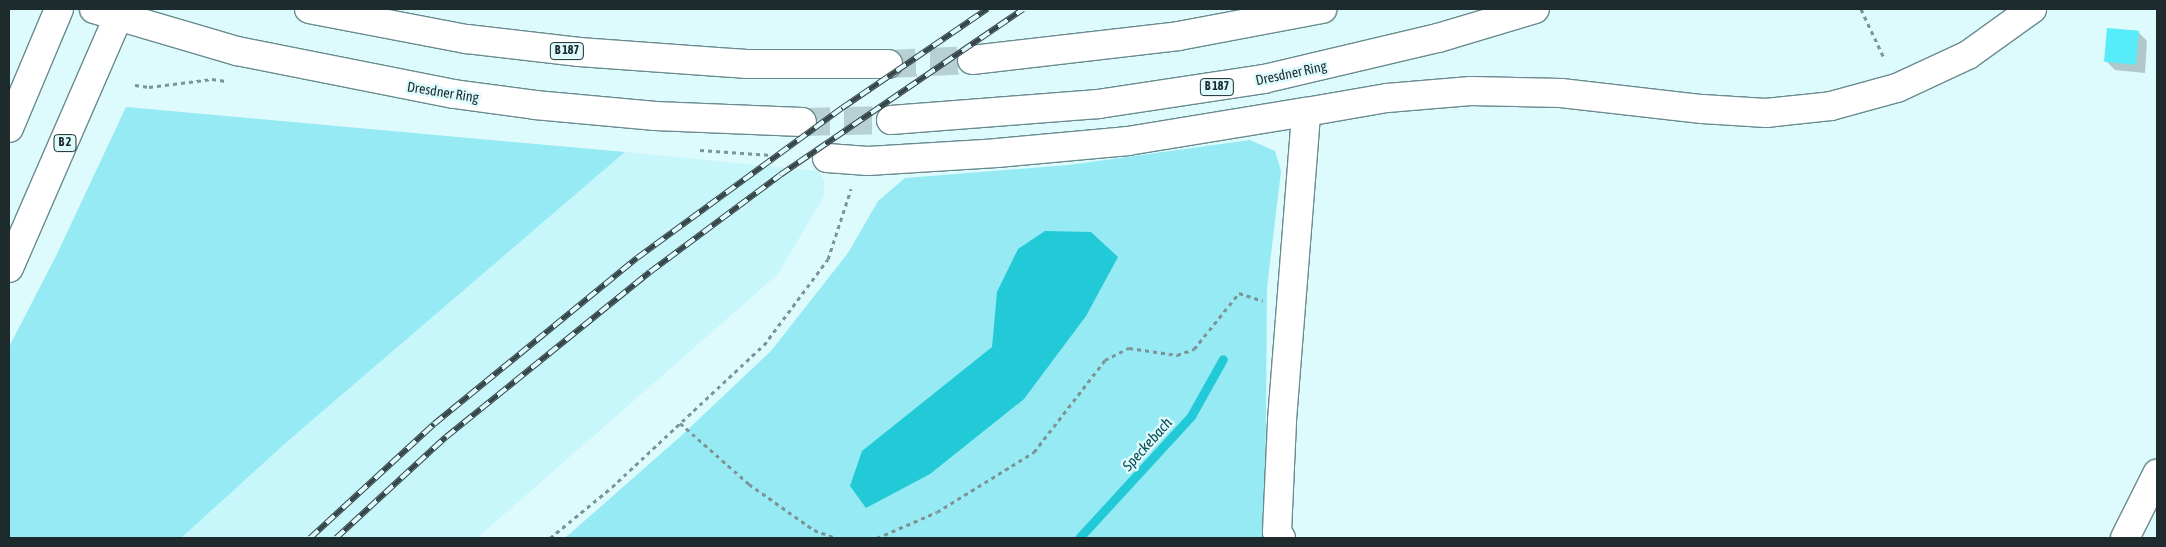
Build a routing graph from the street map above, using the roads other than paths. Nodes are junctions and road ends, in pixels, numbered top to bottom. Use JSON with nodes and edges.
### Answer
{"nodes":[{"id":1,"x":59,"y":9,"type":"edge"},
{"id":2,"x":309,"y":9,"type":"edge"},
{"id":3,"x":1322,"y":9,"type":"edge"},
{"id":4,"x":1536,"y":9,"type":"edge"},
{"id":5,"x":2032,"y":9,"type":"edge"},
{"id":6,"x":109,"y":12,"type":"edge"},
{"id":7,"x":972,"y":60,"type":"tunnel mouth"},
{"id":8,"x":888,"y":64,"type":"tunnel mouth"},
{"id":9,"x":1306,"y":112,"type":"junction"},
{"id":10,"x":891,"y":120,"type":"tunnel mouth"},
{"id":11,"x":802,"y":122,"type":"tunnel mouth"},
{"id":12,"x":9,"y":128,"type":"edge"},
{"id":13,"x":828,"y":158,"type":"dead end"},
{"id":14,"x":9,"y":268,"type":"edge"},
{"id":15,"x":2157,"y":474,"type":"edge"},
{"id":16,"x":1280,"y":538,"type":"edge"},
{"id":17,"x":2125,"y":538,"type":"edge"}],
"edges":[{"from":1,"to":12,"type":"main road"},
{"from":2,"to":8,"type":"main road","number":"B 187"},
{"from":3,"to":7,"type":"main road"},
{"from":4,"to":10,"type":"main road","name":"Dresdner Ring","number":"B 187"},
{"from":5,"to":9,"type":"main road"},
{"from":6,"to":11,"type":"main road","name":"Dresdner Ring"},
{"from":6,"to":14,"type":"main road","number":"B 2"},
{"from":9,"to":13,"type":"main road"},
{"from":9,"to":16,"type":"main road"},
{"from":15,"to":17,"type":"main road"}]}
